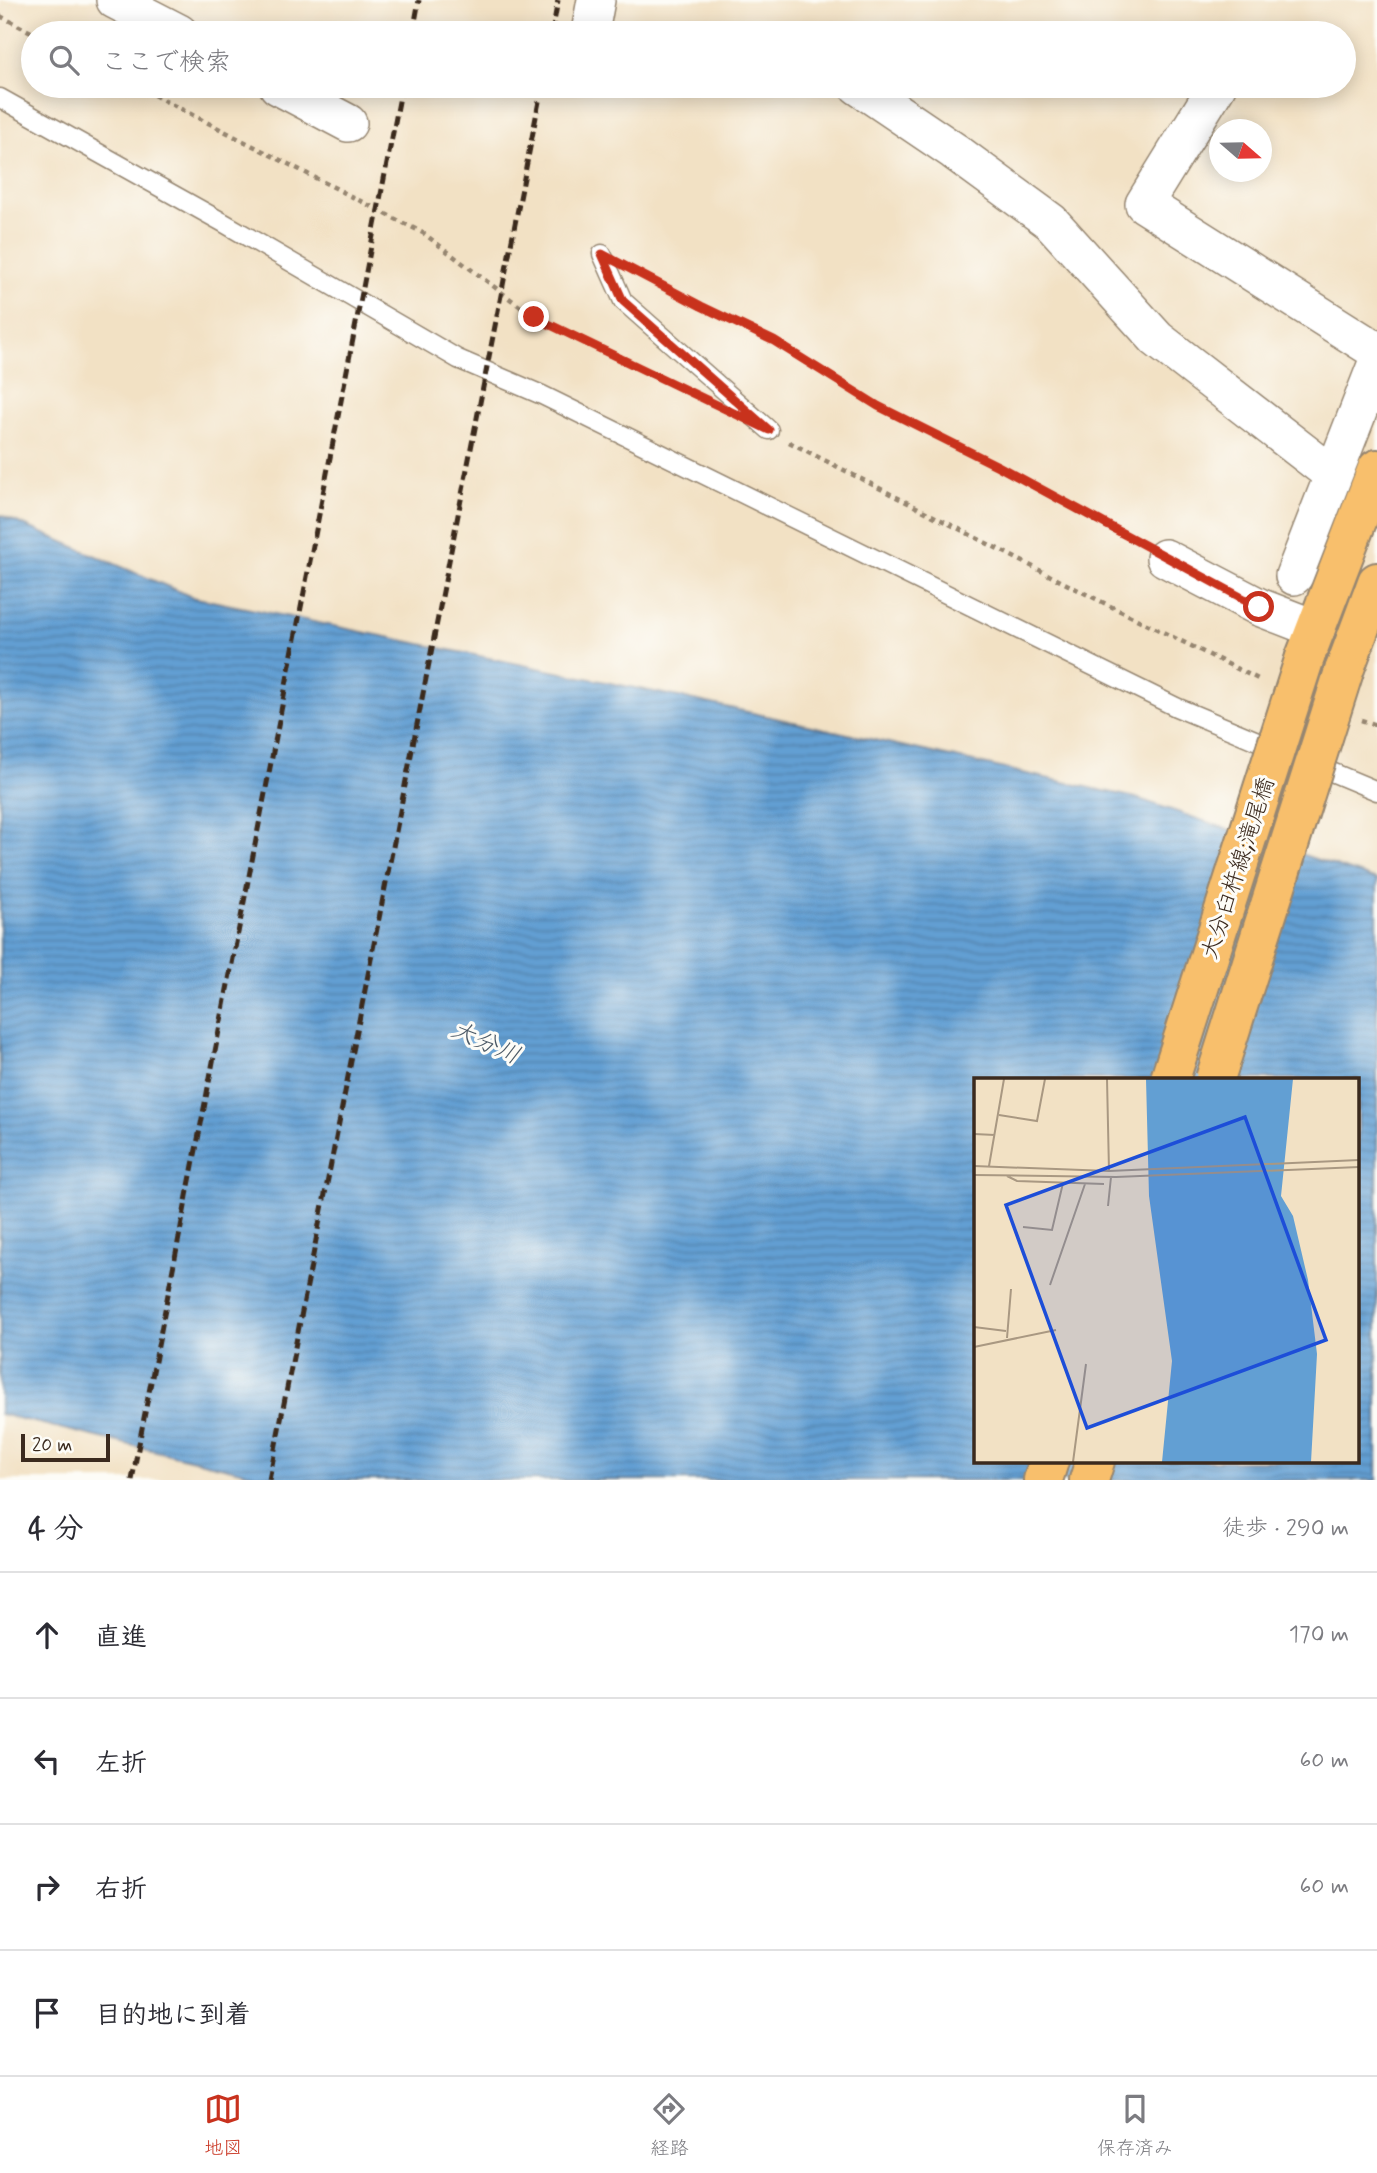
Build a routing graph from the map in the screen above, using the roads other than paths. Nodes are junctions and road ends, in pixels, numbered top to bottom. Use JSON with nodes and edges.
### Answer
{"nodes":[{"id":1,"x":115,"y":0,"type":"edge"},
{"id":2,"x":156,"y":21,"type":"edge"},
{"id":3,"x":0,"y":98,"type":"edge"},
{"id":4,"x":301,"y":98,"type":"edge"},
{"id":5,"x":876,"y":98,"type":"edge"},
{"id":6,"x":1210,"y":98,"type":"edge"},
{"id":7,"x":348,"y":123,"type":"dead end"},
{"id":8,"x":602,"y":254,"type":"road end"},
{"id":9,"x":1377,"y":351,"type":"edge"},
{"id":10,"x":1377,"y":363,"type":"edge"},
{"id":11,"x":769,"y":430,"type":"road end"},
{"id":12,"x":1377,"y":469,"type":"edge"},
{"id":13,"x":1333,"y":475,"type":"junction"},
{"id":14,"x":1165,"y":558,"type":"road end"},
{"id":15,"x":1294,"y":576,"type":"dead end"},
{"id":16,"x":1377,"y":582,"type":"edge"},
{"id":17,"x":1367,"y":636,"type":"edge"},
{"id":18,"x":1310,"y":643,"type":"junction"},
{"id":19,"x":1377,"y":791,"type":"edge"},
{"id":20,"x":1170,"y":1078,"type":"edge"},
{"id":21,"x":1215,"y":1078,"type":"edge"},
{"id":22,"x":1049,"y":1462,"type":"edge"},
{"id":23,"x":1095,"y":1462,"type":"edge"},
{"id":24,"x":1043,"y":1480,"type":"edge"},
{"id":25,"x":1089,"y":1480,"type":"edge"}],
"edges":[{"from":1,"to":2,"type":"street"},
{"from":3,"to":19,"type":"lane"},
{"from":4,"to":7,"type":"street"},
{"from":5,"to":13,"type":"street"},
{"from":6,"to":9,"type":"street"},
{"from":8,"to":11,"type":"lane"},
{"from":10,"to":13,"type":"street"},
{"from":12,"to":18,"type":"main road","name":"大分臼杵線;滝尾橋"},
{"from":13,"to":15,"type":"street"},
{"from":14,"to":18,"type":"street"},
{"from":16,"to":17,"type":"main road","name":"大分臼杵線;滝尾橋"},
{"from":17,"to":21,"type":"main road","name":"大分臼杵線;滝尾橋","bridge":true},
{"from":18,"to":20,"type":"main road","name":"大分臼杵線;滝尾橋","bridge":true},
{"from":22,"to":24,"type":"main road"},
{"from":23,"to":25,"type":"main road"}]}
